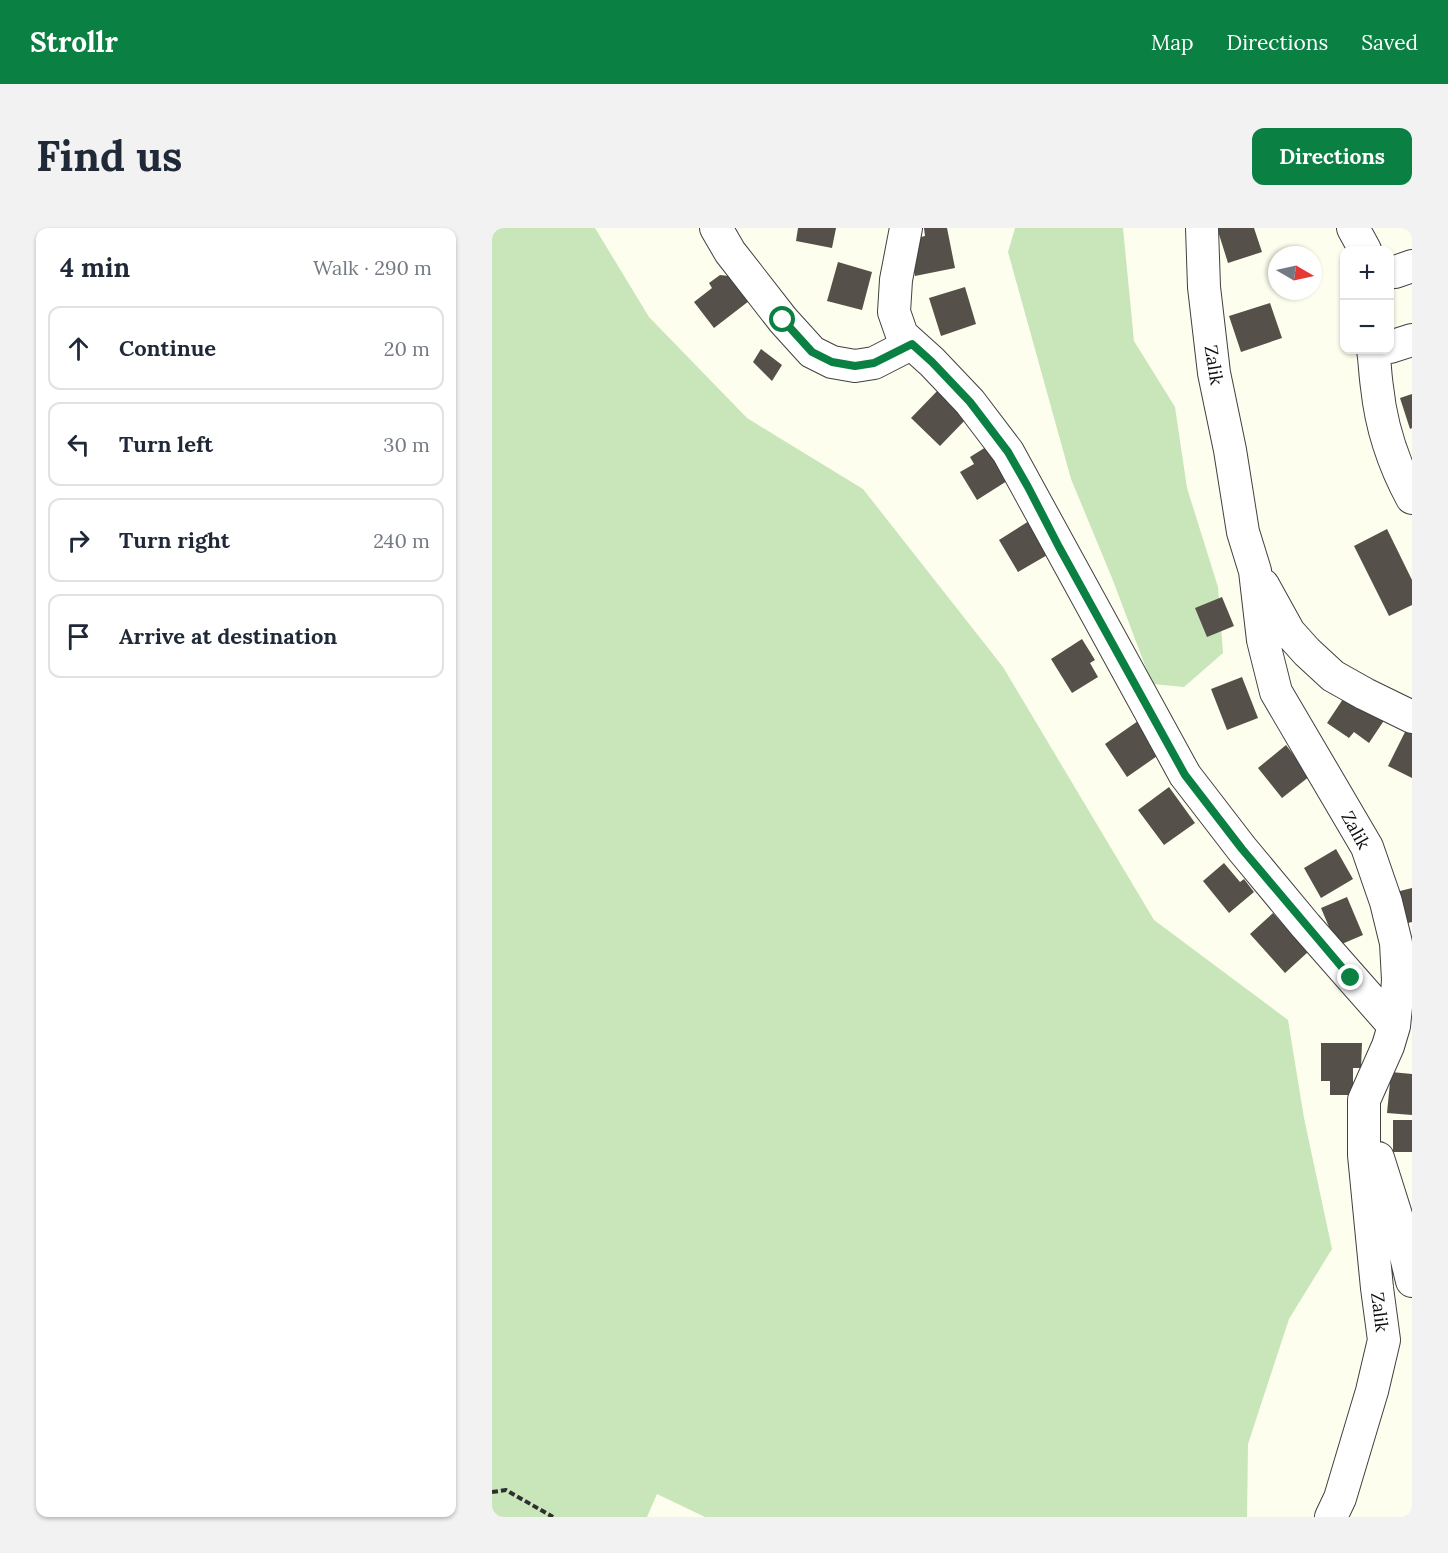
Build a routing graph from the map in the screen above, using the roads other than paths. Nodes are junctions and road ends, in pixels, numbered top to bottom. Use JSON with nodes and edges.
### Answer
{"nodes":[{"id":1,"x":716,"y":228,"type":"edge"},
{"id":2,"x":906,"y":228,"type":"edge"},
{"id":3,"x":1202,"y":228,"type":"edge"},
{"id":4,"x":1351,"y":228,"type":"edge"},
{"id":5,"x":1353,"y":246,"type":"edge"},
{"id":6,"x":1362,"y":246,"type":"edge"},
{"id":7,"x":1412,"y":266,"type":"edge"},
{"id":8,"x":1394,"y":271,"type":"edge"},
{"id":9,"x":1412,"y":340,"type":"edge"},
{"id":10,"x":912,"y":344,"type":"junction"},
{"id":11,"x":1394,"y":345,"type":"edge"},
{"id":12,"x":1380,"y":354,"type":"edge"},
{"id":13,"x":1377,"y":389,"type":"junction"},
{"id":14,"x":1412,"y":448,"type":"edge"},
{"id":15,"x":1412,"y":498,"type":"edge"},
{"id":16,"x":1255,"y":571,"type":"junction"},
{"id":17,"x":1412,"y":717,"type":"edge"},
{"id":18,"x":1394,"y":1026,"type":"junction"},
{"id":19,"x":1364,"y":1100,"type":"junction"},
{"id":20,"x":1412,"y":1281,"type":"edge"},
{"id":21,"x":1331,"y":1517,"type":"edge"}],
"edges":[{"from":1,"to":10,"type":"street"},
{"from":2,"to":10,"type":"street"},
{"from":3,"to":16,"type":"street","name":"Zalik"},
{"from":4,"to":5,"type":"street"},
{"from":4,"to":6,"type":"street"},
{"from":7,"to":8,"type":"street"},
{"from":9,"to":11,"type":"street"},
{"from":10,"to":18,"type":"street"},
{"from":12,"to":13,"type":"street"},
{"from":13,"to":14,"type":"street"},
{"from":13,"to":15,"type":"street"},
{"from":16,"to":17,"type":"street","name":"Zalik"},
{"from":16,"to":18,"type":"street","name":"Zalik"},
{"from":18,"to":19,"type":"street","name":"Zalik"},
{"from":19,"to":20,"type":"street","name":"Zalik"},
{"from":19,"to":21,"type":"street","name":"Zalik"}]}
